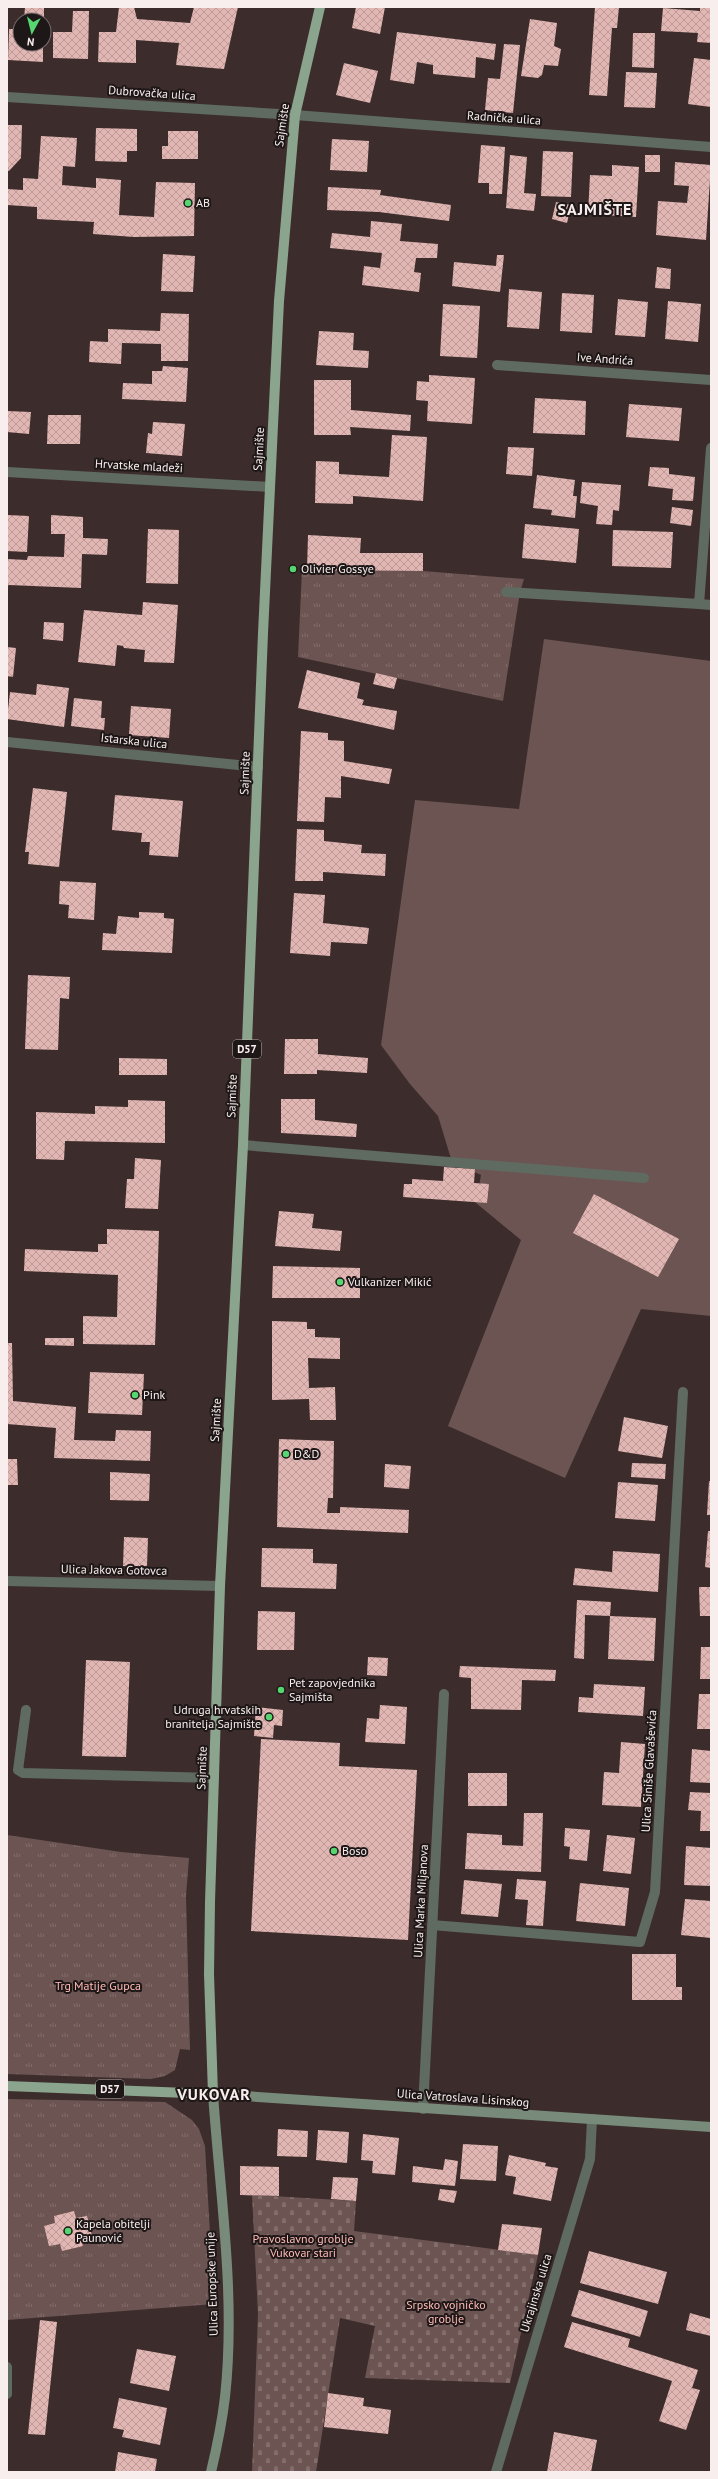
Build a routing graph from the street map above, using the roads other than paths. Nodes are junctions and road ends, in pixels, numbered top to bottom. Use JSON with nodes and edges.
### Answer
{"nodes":[{"id":1,"x":320,"y":7,"type":"edge"},
{"id":2,"x":7,"y":97,"type":"edge"},
{"id":3,"x":294,"y":115,"type":"junction"},
{"id":4,"x":711,"y":147,"type":"edge"},
{"id":5,"x":497,"y":365,"type":"dead end"},
{"id":6,"x":711,"y":380,"type":"edge"},
{"id":7,"x":711,"y":448,"type":"edge"},
{"id":8,"x":7,"y":472,"type":"edge"},
{"id":9,"x":270,"y":487,"type":"junction"},
{"id":10,"x":506,"y":592,"type":"dead end"},
{"id":11,"x":699,"y":604,"type":"junction"},
{"id":12,"x":711,"y":605,"type":"edge"},
{"id":13,"x":7,"y":742,"type":"edge"},
{"id":14,"x":258,"y":767,"type":"junction"},
{"id":15,"x":243,"y":1145,"type":"junction"},
{"id":16,"x":644,"y":1178,"type":"dead end"},
{"id":17,"x":683,"y":1392,"type":"dead end"},
{"id":18,"x":7,"y":1580,"type":"edge"},
{"id":19,"x":220,"y":1586,"type":"junction"},
{"id":20,"x":444,"y":1694,"type":"dead end"},
{"id":21,"x":26,"y":1710,"type":"dead end"},
{"id":22,"x":214,"y":1778,"type":"junction"},
{"id":23,"x":432,"y":1925,"type":"junction"},
{"id":24,"x":7,"y":2086,"type":"edge"},
{"id":25,"x":213,"y":2094,"type":"junction"},
{"id":26,"x":423,"y":2109,"type":"junction"},
{"id":27,"x":592,"y":2119,"type":"junction"},
{"id":28,"x":711,"y":2127,"type":"edge"},
{"id":29,"x":7,"y":2367,"type":"edge"},
{"id":30,"x":7,"y":2394,"type":"edge"},
{"id":31,"x":211,"y":2472,"type":"edge"},
{"id":32,"x":496,"y":2472,"type":"edge"}],
"edges":[{"from":1,"to":3,"type":"main road","name":"Sajmište","number":"D57"},
{"from":2,"to":3,"type":"street","name":"Dubrovačka ulica"},
{"from":3,"to":4,"type":"street","name":"Radnička ulica"},
{"from":3,"to":9,"type":"main road","name":"Sajmište","number":"D57"},
{"from":5,"to":6,"type":"street","name":"Ive Andrića"},
{"from":7,"to":11,"type":"street"},
{"from":8,"to":9,"type":"street","name":"Hrvatske mladeži"},
{"from":9,"to":14,"type":"main road","name":"Sajmište","number":"D57"},
{"from":10,"to":11,"type":"street"},
{"from":11,"to":12,"type":"street"},
{"from":13,"to":14,"type":"street","name":"Istarska ulica"},
{"from":14,"to":15,"type":"main road","name":"Sajmište","number":"D57"},
{"from":15,"to":16,"type":"street"},
{"from":15,"to":19,"type":"main road","name":"Sajmište","number":"D57"},
{"from":17,"to":23,"type":"street","name":"Ulica Siniše Glavaševića"},
{"from":18,"to":19,"type":"street","name":"Ulica Jakova Gotovca"},
{"from":19,"to":22,"type":"main road","name":"Sajmište","number":"D57"},
{"from":20,"to":23,"type":"street","name":"Ulica Marka Miljanova"},
{"from":21,"to":22,"type":"street"},
{"from":22,"to":25,"type":"main road","name":"Sajmište","number":"D57"},
{"from":23,"to":26,"type":"street","name":"Ulica Marka Miljanova"},
{"from":24,"to":25,"type":"main road","number":"D57"},
{"from":25,"to":26,"type":"main road","name":"Ulica Vatroslava Lisinskog"},
{"from":25,"to":31,"type":"main road","name":"Ulica Europske unije"},
{"from":26,"to":27,"type":"main road","name":"Ulica Vatroslava Lisinskog"},
{"from":27,"to":28,"type":"main road","name":"Ulica Vatroslava Lisinskog"},
{"from":27,"to":32,"type":"street","name":"Ukrajinska ulica"},
{"from":29,"to":30,"type":"street"}]}
